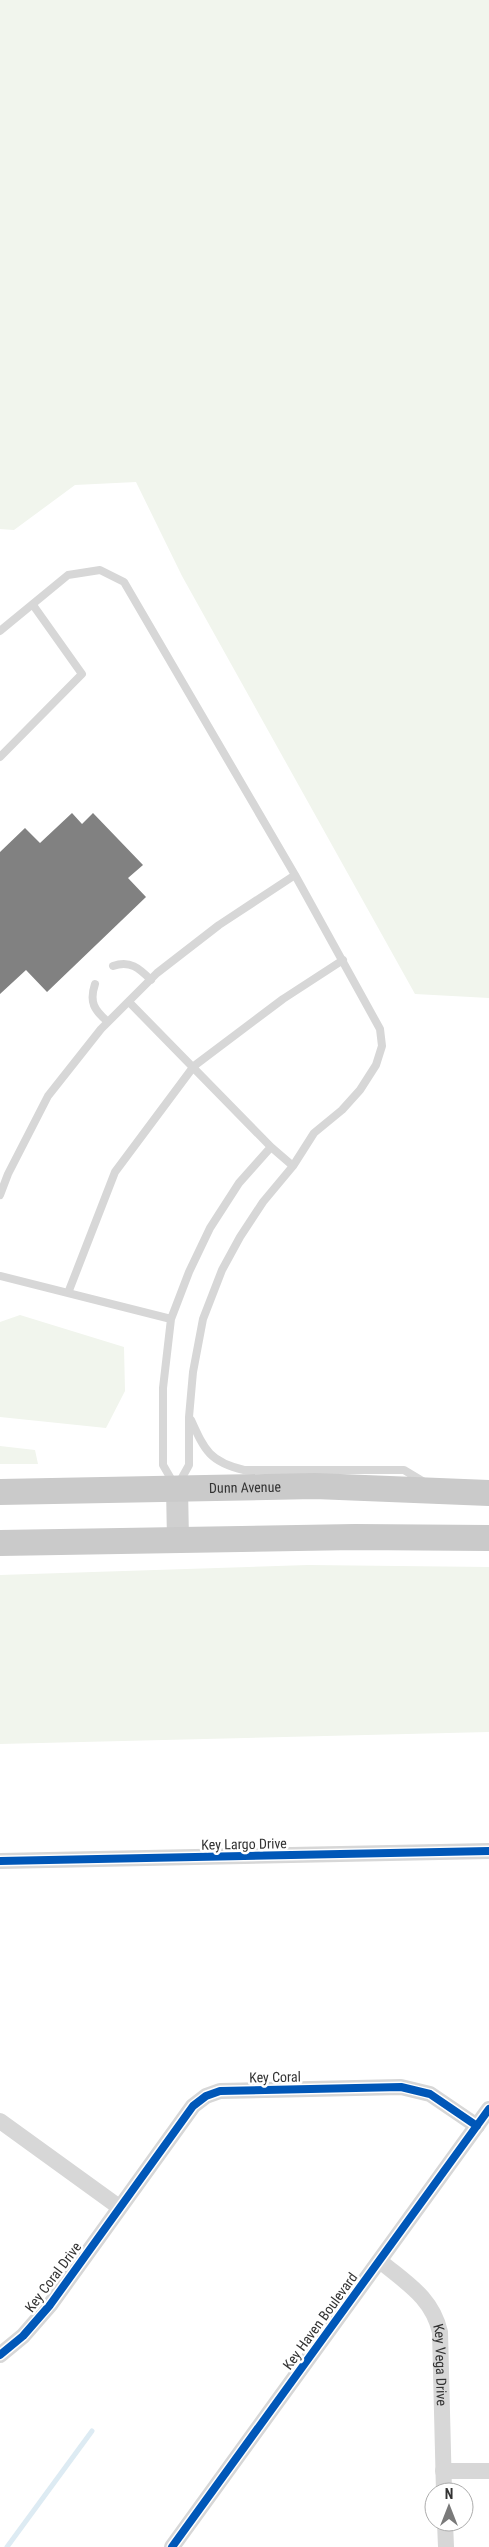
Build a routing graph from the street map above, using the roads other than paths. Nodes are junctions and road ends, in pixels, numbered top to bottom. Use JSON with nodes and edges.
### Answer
{"nodes":[{"id":1,"x":33,"y":605,"type":"junction"},
{"id":2,"x":0,"y":632,"type":"edge"},
{"id":3,"x":0,"y":757,"type":"edge"},
{"id":4,"x":295,"y":875,"type":"junction"},
{"id":5,"x":343,"y":960,"type":"junction"},
{"id":6,"x":113,"y":966,"type":"dead end"},
{"id":7,"x":151,"y":980,"type":"junction"},
{"id":8,"x":95,"y":984,"type":"dead end"},
{"id":9,"x":129,"y":1002,"type":"junction"},
{"id":10,"x":108,"y":1022,"type":"junction"},
{"id":11,"x":194,"y":1066,"type":"junction"},
{"id":12,"x":271,"y":1147,"type":"junction"},
{"id":13,"x":293,"y":1166,"type":"junction"},
{"id":14,"x":0,"y":1195,"type":"edge"},
{"id":15,"x":0,"y":1276,"type":"edge"},
{"id":16,"x":68,"y":1293,"type":"junction"},
{"id":17,"x":171,"y":1319,"type":"junction"},
{"id":18,"x":189,"y":1417,"type":"junction"},
{"id":19,"x":177,"y":1487,"type":"junction"},
{"id":20,"x":436,"y":1489,"type":"junction"},
{"id":21,"x":0,"y":1492,"type":"edge"},
{"id":22,"x":489,"y":1493,"type":"edge"},
{"id":23,"x":489,"y":1538,"type":"edge"},
{"id":24,"x":178,"y":1540,"type":"junction"},
{"id":25,"x":0,"y":1543,"type":"edge"},
{"id":26,"x":489,"y":1851,"type":"edge"},
{"id":27,"x":0,"y":1861,"type":"edge"},
{"id":28,"x":489,"y":2109,"type":"edge"},
{"id":29,"x":0,"y":2121,"type":"edge"},
{"id":30,"x":477,"y":2126,"type":"junction"},
{"id":31,"x":120,"y":2207,"type":"junction"},
{"id":32,"x":380,"y":2261,"type":"junction"},
{"id":33,"x":0,"y":2355,"type":"edge"},
{"id":34,"x":489,"y":2471,"type":"edge"},
{"id":35,"x":443,"y":2472,"type":"junction"},
{"id":36,"x":444,"y":2482,"type":"edge"},
{"id":37,"x":445,"y":2532,"type":"edge"},
{"id":38,"x":172,"y":2547,"type":"edge"},
{"id":39,"x":446,"y":2547,"type":"edge"}],
"edges":[{"from":1,"to":2,"type":"lane"},
{"from":1,"to":3,"type":"lane"},
{"from":1,"to":4,"type":"lane"},
{"from":4,"to":5,"type":"lane"},
{"from":4,"to":7,"type":"lane"},
{"from":5,"to":11,"type":"lane"},
{"from":5,"to":13,"type":"lane"},
{"from":6,"to":7,"type":"lane"},
{"from":7,"to":9,"type":"lane"},
{"from":8,"to":10,"type":"lane"},
{"from":9,"to":10,"type":"lane"},
{"from":9,"to":11,"type":"lane"},
{"from":10,"to":14,"type":"lane"},
{"from":11,"to":12,"type":"lane"},
{"from":11,"to":16,"type":"lane"},
{"from":12,"to":13,"type":"lane"},
{"from":12,"to":17,"type":"lane"},
{"from":13,"to":18,"type":"lane"},
{"from":15,"to":16,"type":"lane"},
{"from":16,"to":17,"type":"lane"},
{"from":17,"to":19,"type":"lane"},
{"from":18,"to":19,"type":"lane"},
{"from":18,"to":20,"type":"lane"},
{"from":19,"to":20,"type":"main road","name":"Dunn Avenue"},
{"from":19,"to":21,"type":"main road","name":"Dunn Avenue"},
{"from":19,"to":24,"type":"main road"},
{"from":20,"to":22,"type":"main road","name":"Dunn Avenue"},
{"from":23,"to":24,"type":"main road"},
{"from":24,"to":25,"type":"main road"},
{"from":26,"to":27,"type":"street","name":"Key Largo Drive"},
{"from":28,"to":30,"type":"street","name":"Key Haven Boulevard"},
{"from":29,"to":31,"type":"street"},
{"from":30,"to":31,"type":"street","name":"Key Coral"},
{"from":30,"to":32,"type":"street","name":"Key Haven Boulevard"},
{"from":31,"to":33,"type":"street","name":"Key Coral Drive"},
{"from":32,"to":35,"type":"street","name":"Key Vega Drive"},
{"from":32,"to":38,"type":"street","name":"Key Haven Boulevard"},
{"from":34,"to":35,"type":"street"},
{"from":35,"to":36,"type":"street","name":"Key Vega Drive"},
{"from":37,"to":39,"type":"street"}]}
